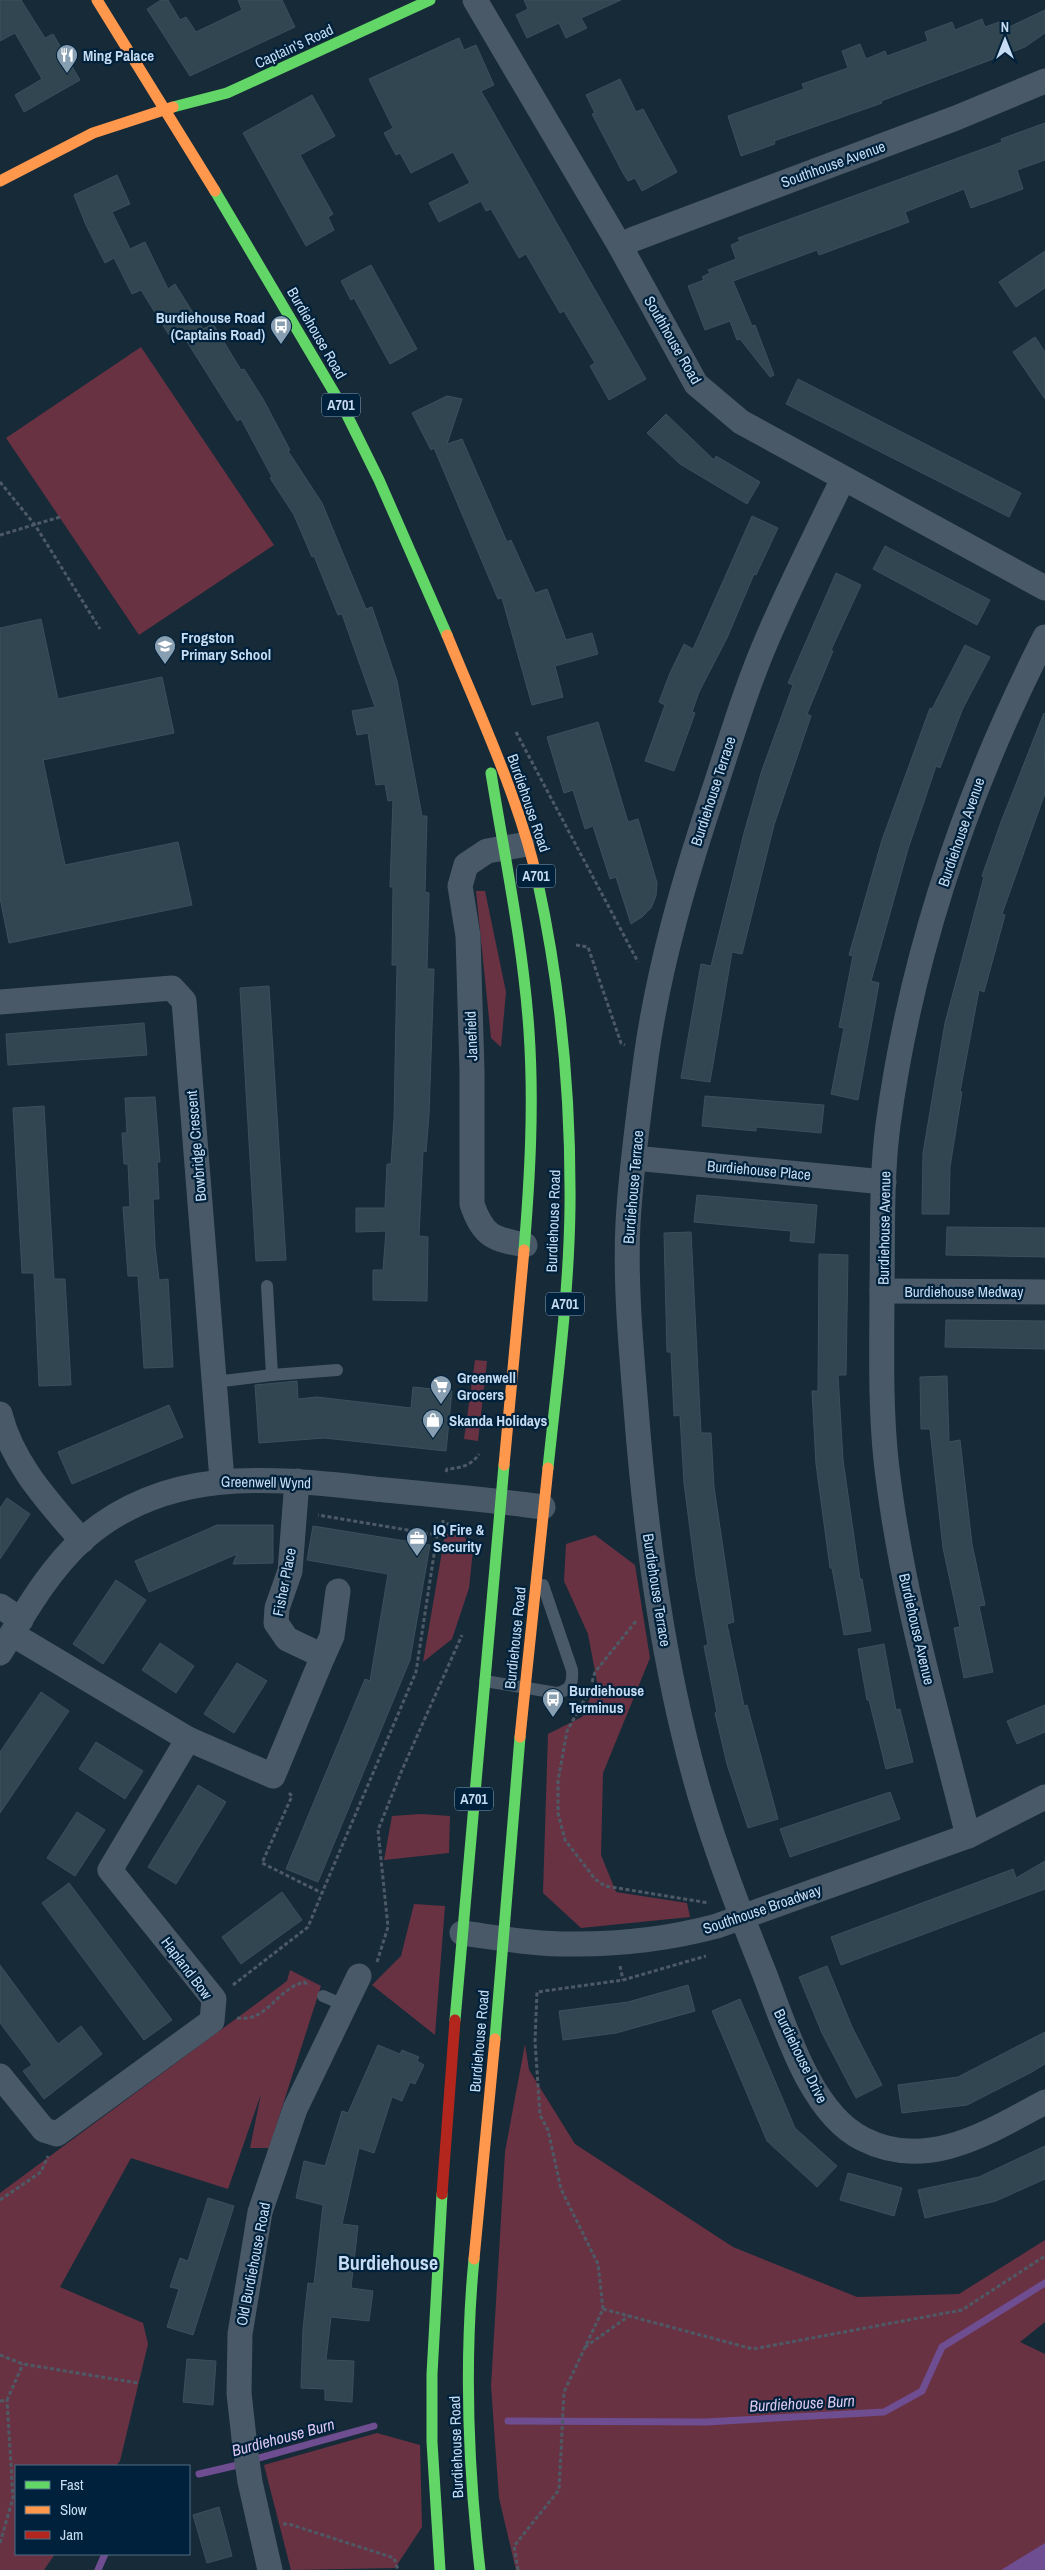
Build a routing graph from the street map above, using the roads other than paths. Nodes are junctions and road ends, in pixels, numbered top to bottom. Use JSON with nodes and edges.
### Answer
{"nodes":[{"id":1,"x":97,"y":0,"type":"edge"},
{"id":2,"x":430,"y":0,"type":"edge"},
{"id":3,"x":475,"y":0,"type":"edge"},
{"id":4,"x":1045,"y":80,"type":"edge"},
{"id":5,"x":166,"y":109,"type":"junction"},
{"id":6,"x":0,"y":181,"type":"edge"},
{"id":7,"x":620,"y":246,"type":"junction"},
{"id":8,"x":843,"y":479,"type":"junction"},
{"id":9,"x":1045,"y":588,"type":"edge"},
{"id":10,"x":1045,"y":637,"type":"edge"},
{"id":11,"x":484,"y":719,"type":"junction"},
{"id":12,"x":529,"y":844,"type":"junction"},
{"id":13,"x":504,"y":847,"type":"junction"},
{"id":14,"x":0,"y":1002,"type":"edge"},
{"id":15,"x":634,"y":1158,"type":"junction"},
{"id":16,"x":884,"y":1182,"type":"junction"},
{"id":17,"x":526,"y":1245,"type":"junction"},
{"id":18,"x":267,"y":1286,"type":"dead end"},
{"id":19,"x":882,"y":1291,"type":"junction"},
{"id":20,"x":1045,"y":1292,"type":"edge"},
{"id":21,"x":337,"y":1370,"type":"dead end"},
{"id":22,"x":272,"y":1375,"type":"junction"},
{"id":23,"x":215,"y":1382,"type":"junction"},
{"id":24,"x":0,"y":1414,"type":"edge"},
{"id":25,"x":222,"y":1480,"type":"junction"},
{"id":26,"x":297,"y":1481,"type":"junction"},
{"id":27,"x":501,"y":1502,"type":"junction"},
{"id":28,"x":544,"y":1506,"type":"junction"},
{"id":29,"x":82,"y":1540,"type":"junction"},
{"id":30,"x":537,"y":1568,"type":"junction"},
{"id":31,"x":338,"y":1591,"type":"dead end"},
{"id":32,"x":0,"y":1606,"type":"edge"},
{"id":33,"x":11,"y":1636,"type":"edge"},
{"id":34,"x":323,"y":1656,"type":"junction"},
{"id":35,"x":485,"y":1681,"type":"junction"},
{"id":36,"x":526,"y":1689,"type":"junction"},
{"id":37,"x":188,"y":1739,"type":"junction"},
{"id":38,"x":1045,"y":1797,"type":"edge"},
{"id":39,"x":968,"y":1836,"type":"junction"},
{"id":40,"x":742,"y":1917,"type":"junction"},
{"id":41,"x":462,"y":1933,"type":"junction"},
{"id":42,"x":504,"y":1938,"type":"junction"},
{"id":43,"x":359,"y":1976,"type":"road end"},
{"id":44,"x":0,"y":2076,"type":"edge"},
{"id":45,"x":1045,"y":2102,"type":"edge"},
{"id":46,"x":270,"y":2570,"type":"edge"},
{"id":47,"x":440,"y":2570,"type":"edge"},
{"id":48,"x":480,"y":2570,"type":"edge"}],
"edges":[{"from":1,"to":5,"type":"main road","number":"A701"},
{"from":2,"to":5,"type":"main road","name":"Captain's Road"},
{"from":3,"to":7,"type":"street","name":"Southhouse Road"},
{"from":4,"to":7,"type":"street","name":"Southhouse Avenue"},
{"from":5,"to":6,"type":"main road","name":"Captain's Road"},
{"from":5,"to":11,"type":"main road","name":"Burdiehouse Road","number":"A701"},
{"from":7,"to":8,"type":"street","name":"Southhouse Road"},
{"from":8,"to":9,"type":"street","name":"Southhouse Road"},
{"from":8,"to":15,"type":"street","name":"Burdiehouse Terrace"},
{"from":10,"to":16,"type":"street","name":"Burdiehouse Avenue"},
{"from":11,"to":12,"type":"main road","name":"Burdiehouse Road","number":"A701"},
{"from":11,"to":13,"type":"main road","name":"Burdiehouse Road","number":"A701"},
{"from":12,"to":13,"type":"street","name":"Janefield"},
{"from":12,"to":28,"type":"main road","name":"Burdiehouse Road","number":"A701"},
{"from":13,"to":17,"type":"main road","name":"Burdiehouse Road","number":"A701"},
{"from":13,"to":17,"type":"street","name":"Janefield"},
{"from":14,"to":23,"type":"street","name":"Bowbridge Crescent"},
{"from":15,"to":16,"type":"street","name":"Burdiehouse Place"},
{"from":15,"to":40,"type":"street","name":"Burdiehouse Terrace"},
{"from":16,"to":19,"type":"street","name":"Burdiehouse Avenue"},
{"from":17,"to":27,"type":"main road","name":"Burdiehouse Road","number":"A701"},
{"from":18,"to":22,"type":"lane"},
{"from":19,"to":20,"type":"street","name":"Burdiehouse Medway"},
{"from":19,"to":39,"type":"street","name":"Burdiehouse Avenue"},
{"from":21,"to":22,"type":"lane"},
{"from":22,"to":23,"type":"lane"},
{"from":23,"to":25,"type":"street","name":"Bowbridge Crescent"},
{"from":24,"to":29,"type":"street"},
{"from":25,"to":26,"type":"street","name":"Greenwell Wynd"},
{"from":25,"to":29,"type":"street","name":"Greenwell Wynd"},
{"from":26,"to":27,"type":"street","name":"Greenwell Wynd"},
{"from":26,"to":34,"type":"street","name":"Fisher Place"},
{"from":27,"to":28,"type":"street","name":"Greenwell Wynd"},
{"from":27,"to":35,"type":"main road","name":"Burdiehouse Road","number":"A701"},
{"from":28,"to":30,"type":"main road","name":"Burdiehouse Road","number":"A701"},
{"from":29,"to":33,"type":"street","name":"Greenwell Wynd"},
{"from":30,"to":36,"type":"main road","name":"Burdiehouse Road","number":"A701"},
{"from":30,"to":36,"type":"lane"},
{"from":31,"to":34,"type":"street"},
{"from":32,"to":33,"type":"street"},
{"from":33,"to":37,"type":"street"},
{"from":34,"to":37,"type":"street"},
{"from":35,"to":36,"type":"lane"},
{"from":35,"to":41,"type":"main road","name":"Burdiehouse Road","number":"A701"},
{"from":36,"to":42,"type":"main road","name":"Burdiehouse Road","number":"A701"},
{"from":37,"to":44,"type":"street","name":"Hapland Bow"},
{"from":38,"to":39,"type":"street","name":"Southhouse Broadway"},
{"from":39,"to":40,"type":"street","name":"Southhouse Broadway"},
{"from":40,"to":42,"type":"street","name":"Southhouse Broadway"},
{"from":40,"to":45,"type":"street","name":"Burdiehouse Drive"},
{"from":41,"to":42,"type":"street","name":"Southhouse Broadway"},
{"from":41,"to":47,"type":"main road","name":"Burdiehouse Road","number":"A701"},
{"from":42,"to":48,"type":"main road","name":"Burdiehouse Road","number":"A701"},
{"from":43,"to":46,"type":"street","name":"Old Burdiehouse Road"}]}
